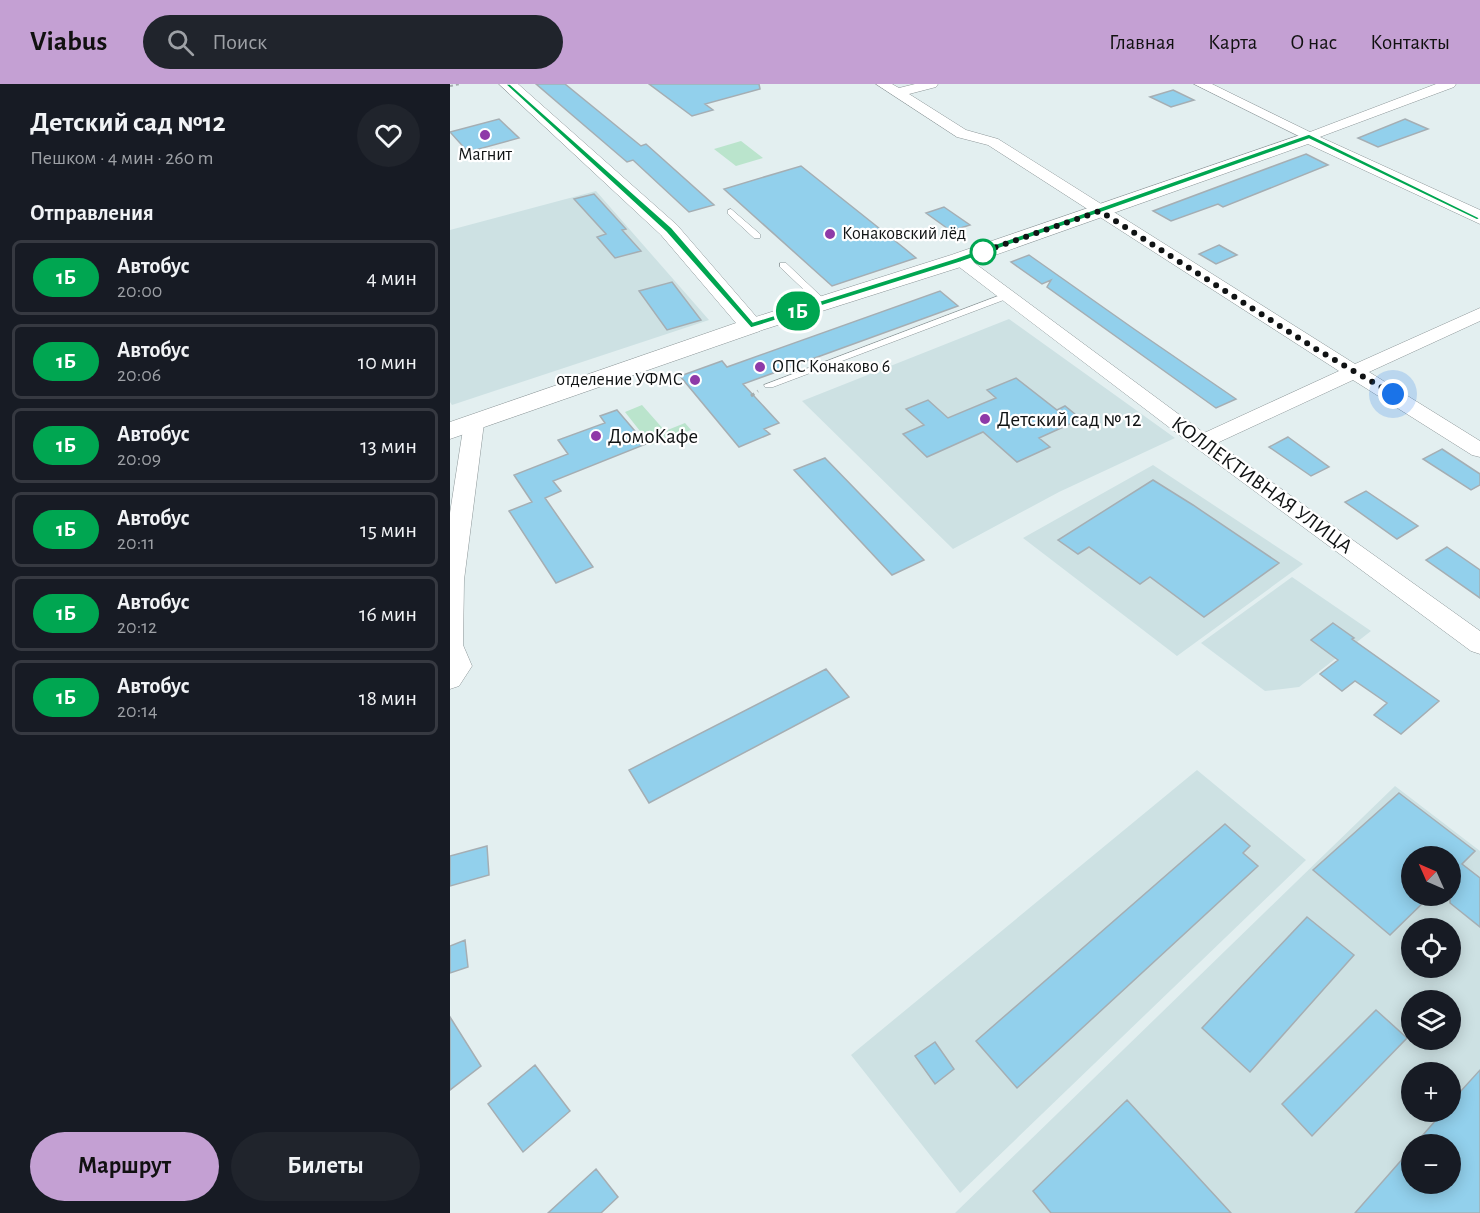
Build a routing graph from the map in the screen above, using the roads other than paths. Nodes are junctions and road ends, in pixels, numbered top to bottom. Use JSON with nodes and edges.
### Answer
{"nodes":[{"id":1,"x":508,"y":84,"type":"edge"},
{"id":2,"x":932,"y":84,"type":"edge"},
{"id":3,"x":1201,"y":84,"type":"edge"},
{"id":4,"x":1449,"y":84,"type":"edge"},
{"id":5,"x":890,"y":89,"type":"edge"},
{"id":6,"x":1309,"y":136,"type":"junction"},
{"id":7,"x":1100,"y":211,"type":"junction"},
{"id":8,"x":731,"y":212,"type":"dead end"},
{"id":9,"x":1480,"y":219,"type":"edge"},
{"id":10,"x":757,"y":236,"type":"dead end"},
{"id":11,"x":958,"y":260,"type":"junction"},
{"id":12,"x":783,"y":265,"type":"dead end"},
{"id":13,"x":1006,"y":296,"type":"junction"},
{"id":14,"x":823,"y":303,"type":"junction"},
{"id":15,"x":1480,"y":314,"type":"edge"},
{"id":16,"x":751,"y":326,"type":"junction"},
{"id":17,"x":1358,"y":372,"type":"junction"},
{"id":18,"x":769,"y":385,"type":"dead end"},
{"id":19,"x":474,"y":423,"type":"junction"},
{"id":20,"x":450,"y":431,"type":"edge"},
{"id":21,"x":1202,"y":442,"type":"junction"},
{"id":22,"x":1480,"y":450,"type":"edge"},
{"id":23,"x":1480,"y":644,"type":"edge"},
{"id":24,"x":450,"y":679,"type":"edge"}],
"edges":[{"from":1,"to":16,"type":"main road"},
{"from":2,"to":5,"type":"street"},
{"from":3,"to":6,"type":"street"},
{"from":4,"to":6,"type":"street"},
{"from":5,"to":7,"type":"street"},
{"from":6,"to":7,"type":"street"},
{"from":6,"to":9,"type":"street"},
{"from":7,"to":11,"type":"street"},
{"from":7,"to":17,"type":"street"},
{"from":8,"to":10,"type":"lane"},
{"from":11,"to":13,"type":"street","name":"КОЛЛЕКТИВНАЯ УЛИЦА"},
{"from":11,"to":14,"type":"street"},
{"from":12,"to":14,"type":"lane"},
{"from":13,"to":18,"type":"lane"},
{"from":13,"to":21,"type":"street","name":"КОЛЛЕКТИВНАЯ УЛИЦА"},
{"from":14,"to":16,"type":"street"},
{"from":15,"to":17,"type":"street"},
{"from":16,"to":19,"type":"main road"},
{"from":17,"to":21,"type":"street"},
{"from":17,"to":22,"type":"street"},
{"from":19,"to":20,"type":"main road"},
{"from":19,"to":24,"type":"street"},
{"from":21,"to":23,"type":"street","name":"КОЛЛЕКТИВНАЯ УЛИЦА"}]}
